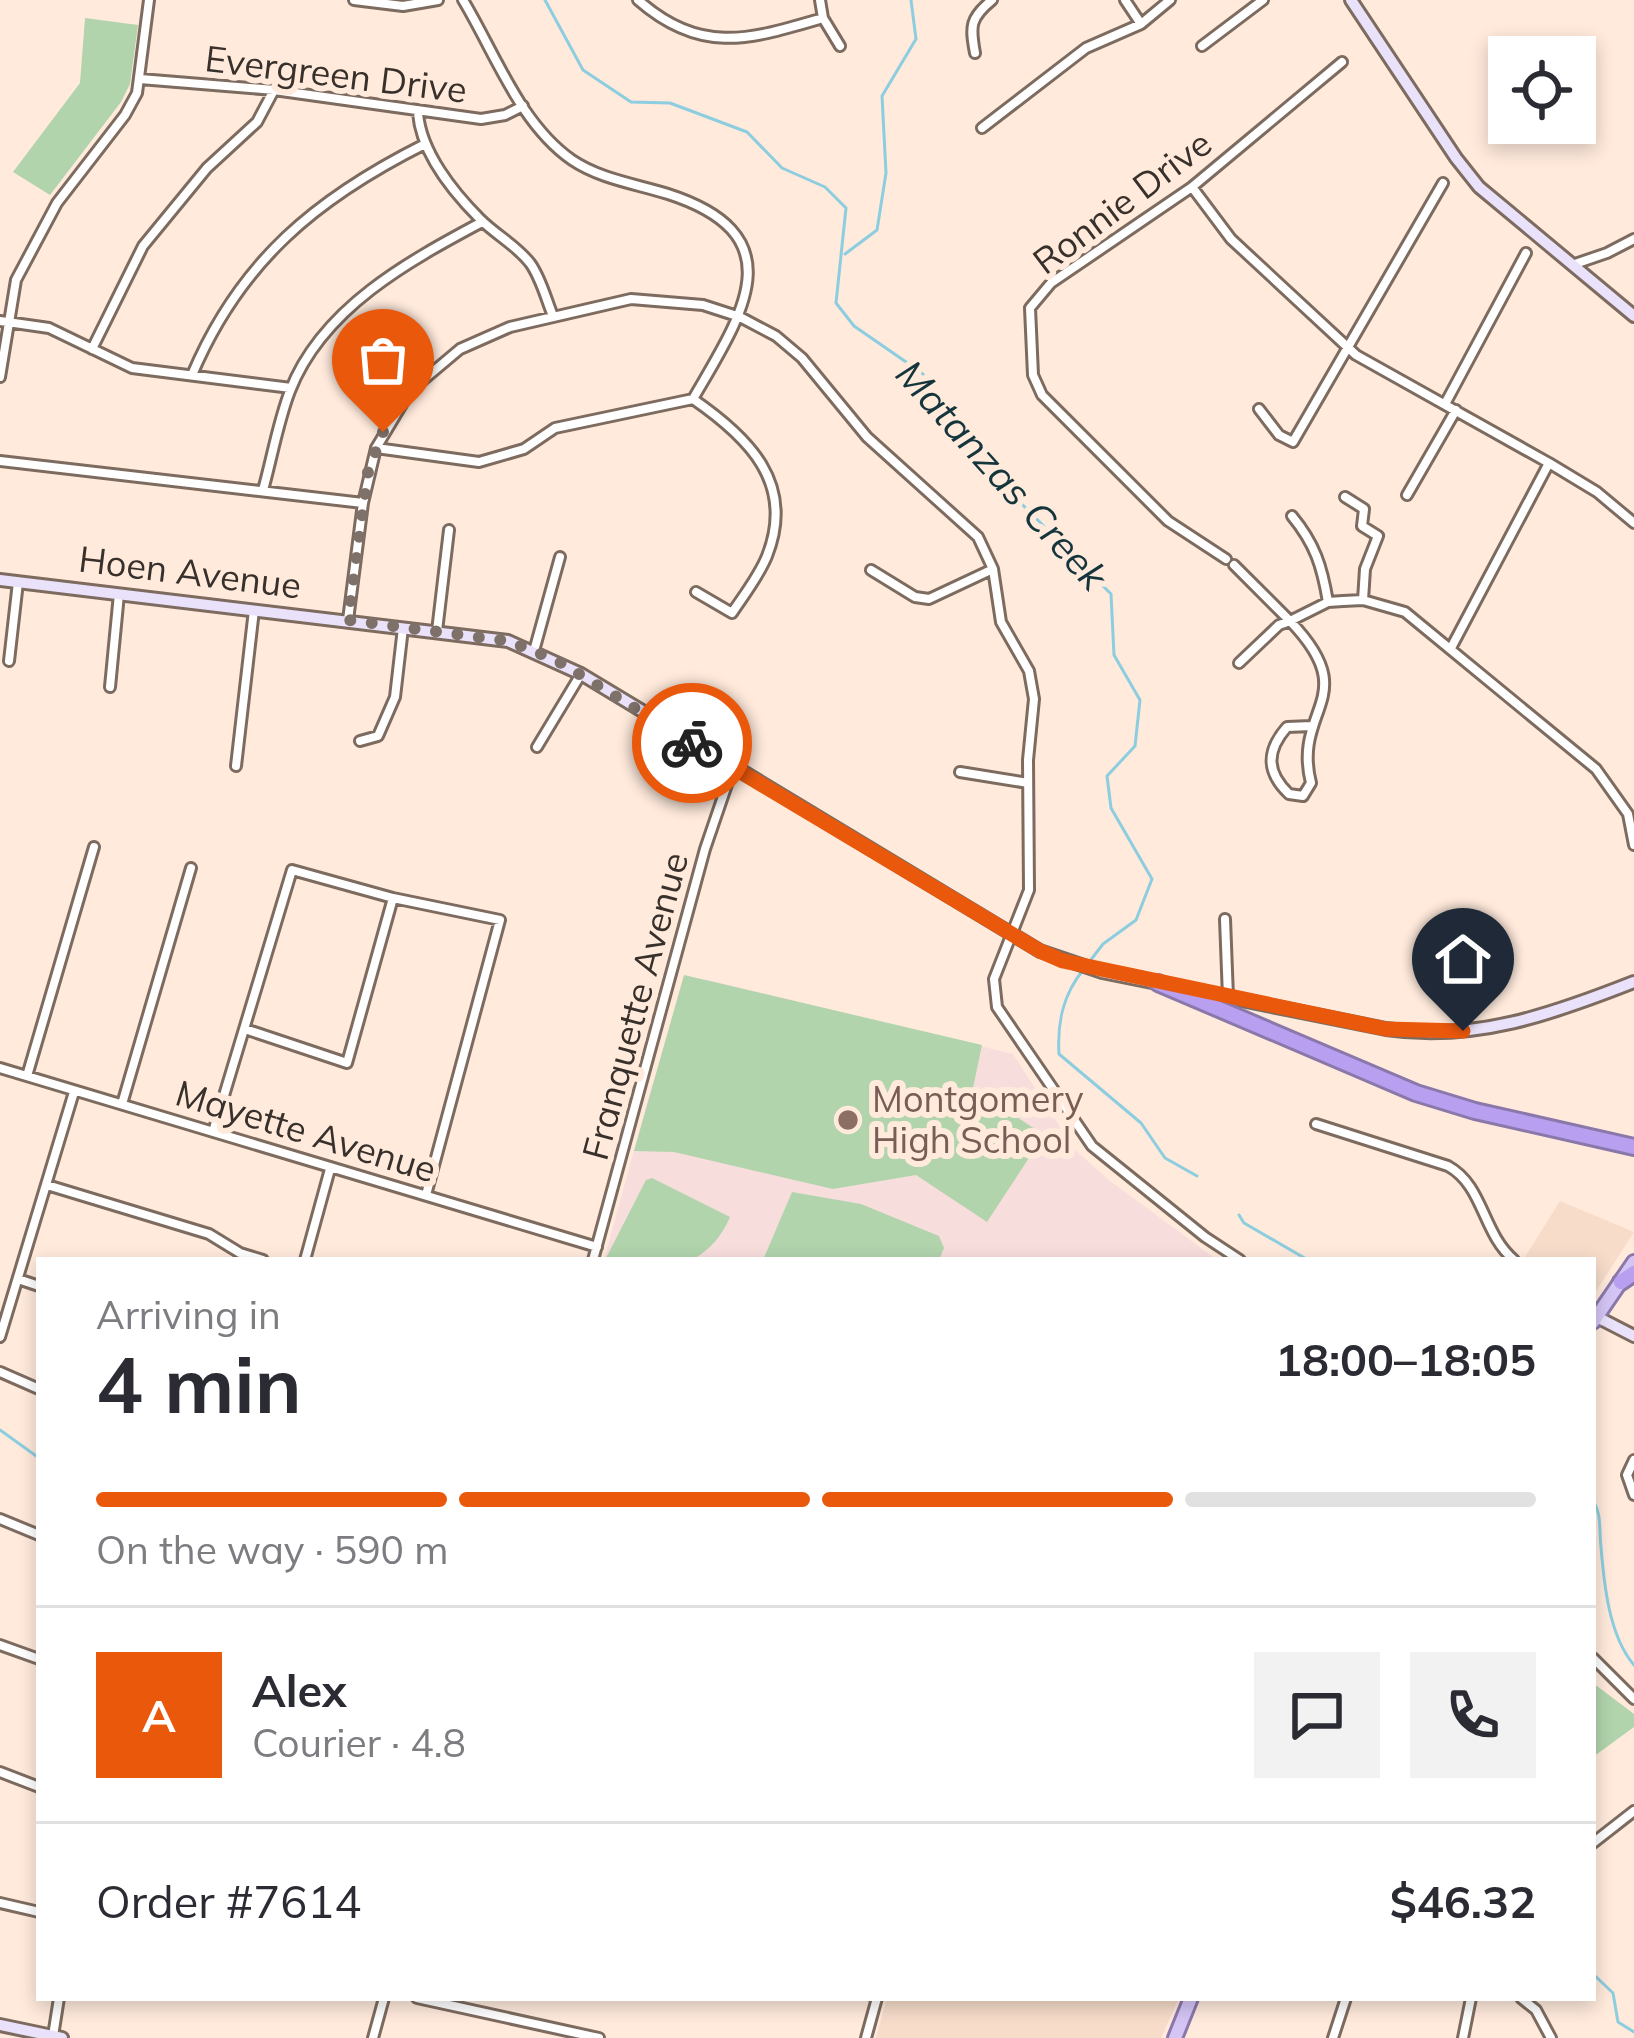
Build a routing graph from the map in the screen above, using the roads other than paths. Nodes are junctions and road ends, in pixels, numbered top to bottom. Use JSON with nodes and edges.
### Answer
{"nodes":[{"id":1,"x":149,"y":0,"type":"edge"},
{"id":2,"x":354,"y":0,"type":"edge"},
{"id":3,"x":438,"y":0,"type":"edge"},
{"id":4,"x":463,"y":0,"type":"edge"},
{"id":5,"x":638,"y":0,"type":"edge"},
{"id":6,"x":820,"y":0,"type":"edge"},
{"id":7,"x":992,"y":0,"type":"edge"},
{"id":8,"x":1125,"y":0,"type":"edge"},
{"id":9,"x":1170,"y":0,"type":"edge"},
{"id":10,"x":1263,"y":0,"type":"edge"},
{"id":11,"x":1351,"y":0,"type":"edge"},
{"id":12,"x":824,"y":18,"type":"junction"},
{"id":13,"x":1141,"y":24,"type":"junction"},
{"id":14,"x":840,"y":46,"type":"dead end"},
{"id":15,"x":1202,"y":46,"type":"dead end"},
{"id":16,"x":975,"y":53,"type":"dead end"},
{"id":17,"x":1342,"y":62,"type":"dead end"},
{"id":18,"x":140,"y":79,"type":"junction"},
{"id":19,"x":274,"y":90,"type":"junction"},
{"id":20,"x":523,"y":106,"type":"junction"},
{"id":21,"x":418,"y":113,"type":"junction"},
{"id":22,"x":982,"y":128,"type":"dead end"},
{"id":23,"x":425,"y":144,"type":"junction"},
{"id":24,"x":1443,"y":183,"type":"dead end"},
{"id":25,"x":1192,"y":187,"type":"junction"},
{"id":26,"x":482,"y":222,"type":"junction"},
{"id":27,"x":1634,"y":238,"type":"edge"},
{"id":28,"x":1526,"y":253,"type":"dead end"},
{"id":29,"x":1570,"y":265,"type":"junction"},
{"id":30,"x":553,"y":316,"type":"junction"},
{"id":31,"x":1634,"y":316,"type":"edge"},
{"id":32,"x":740,"y":317,"type":"junction"},
{"id":33,"x":3,"y":321,"type":"edge"},
{"id":34,"x":1348,"y":348,"type":"junction"},
{"id":35,"x":92,"y":349,"type":"junction"},
{"id":36,"x":192,"y":375,"type":"junction"},
{"id":37,"x":0,"y":377,"type":"edge"},
{"id":38,"x":291,"y":388,"type":"junction"},
{"id":39,"x":693,"y":399,"type":"junction"},
{"id":40,"x":1445,"y":404,"type":"junction"},
{"id":41,"x":1259,"y":409,"type":"dead end"},
{"id":42,"x":1456,"y":410,"type":"junction"},
{"id":43,"x":376,"y":448,"type":"junction"},
{"id":44,"x":0,"y":461,"type":"edge"},
{"id":45,"x":1549,"y":463,"type":"junction"},
{"id":46,"x":263,"y":490,"type":"junction"},
{"id":47,"x":1407,"y":495,"type":"dead end"},
{"id":48,"x":1346,"y":497,"type":"dead end"},
{"id":49,"x":363,"y":503,"type":"junction"},
{"id":50,"x":1292,"y":516,"type":"dead end"},
{"id":51,"x":1634,"y":523,"type":"edge"},
{"id":52,"x":449,"y":530,"type":"dead end"},
{"id":53,"x":560,"y":557,"type":"dead end"},
{"id":54,"x":993,"y":569,"type":"junction"},
{"id":55,"x":871,"y":570,"type":"dead end"},
{"id":56,"x":0,"y":580,"type":"edge"},
{"id":57,"x":18,"y":582,"type":"junction"},
{"id":58,"x":696,"y":592,"type":"dead end"},
{"id":59,"x":119,"y":594,"type":"junction"},
{"id":60,"x":1363,"y":600,"type":"junction"},
{"id":61,"x":1328,"y":602,"type":"junction"},
{"id":62,"x":254,"y":610,"type":"junction"},
{"id":63,"x":348,"y":620,"type":"junction"},
{"id":64,"x":1290,"y":621,"type":"junction"},
{"id":65,"x":404,"y":627,"type":"junction"},
{"id":66,"x":437,"y":631,"type":"junction"},
{"id":67,"x":1451,"y":648,"type":"junction"},
{"id":68,"x":534,"y":651,"type":"junction"},
{"id":69,"x":9,"y":661,"type":"dead end"},
{"id":70,"x":1239,"y":662,"type":"dead end"},
{"id":71,"x":581,"y":674,"type":"junction"},
{"id":72,"x":110,"y":687,"type":"dead end"},
{"id":73,"x":1312,"y":726,"type":"junction"},
{"id":74,"x":360,"y":741,"type":"dead end"},
{"id":75,"x":537,"y":747,"type":"dead end"},
{"id":76,"x":236,"y":766,"type":"dead end"},
{"id":77,"x":733,"y":767,"type":"junction"},
{"id":78,"x":960,"y":772,"type":"dead end"},
{"id":79,"x":1028,"y":783,"type":"junction"},
{"id":80,"x":1634,"y":845,"type":"edge"},
{"id":81,"x":94,"y":847,"type":"dead end"},
{"id":82,"x":191,"y":868,"type":"dead end"},
{"id":83,"x":393,"y":898,"type":"junction"},
{"id":84,"x":1225,"y":919,"type":"dead end"},
{"id":85,"x":1012,"y":934,"type":"junction"},
{"id":86,"x":1634,"y":982,"type":"edge"},
{"id":87,"x":1158,"y":983,"type":"junction"},
{"id":88,"x":1228,"y":997,"type":"junction"},
{"id":89,"x":245,"y":1029,"type":"junction"},
{"id":90,"x":0,"y":1069,"type":"edge"},
{"id":91,"x":27,"y":1077,"type":"junction"},
{"id":92,"x":74,"y":1092,"type":"junction"},
{"id":93,"x":122,"y":1104,"type":"junction"},
{"id":94,"x":1316,"y":1124,"type":"dead end"},
{"id":95,"x":213,"y":1132,"type":"junction"},
{"id":96,"x":1634,"y":1147,"type":"edge"},
{"id":97,"x":331,"y":1168,"type":"junction"},
{"id":98,"x":46,"y":1185,"type":"junction"},
{"id":99,"x":426,"y":1195,"type":"junction"},
{"id":100,"x":597,"y":1247,"type":"junction"},
{"id":101,"x":253,"y":1257,"type":"edge"},
{"id":102,"x":306,"y":1257,"type":"edge"},
{"id":103,"x":594,"y":1257,"type":"edge"},
{"id":104,"x":1236,"y":1257,"type":"edge"},
{"id":105,"x":1511,"y":1257,"type":"edge"},
{"id":106,"x":1634,"y":1262,"type":"edge"},
{"id":107,"x":1628,"y":1278,"type":"edge"},
{"id":108,"x":18,"y":1279,"type":"junction"},
{"id":109,"x":36,"y":1285,"type":"edge"},
{"id":110,"x":1596,"y":1316,"type":"edge"},
{"id":111,"x":1596,"y":1319,"type":"edge"},
{"id":112,"x":1634,"y":1336,"type":"edge"},
{"id":113,"x":0,"y":1337,"type":"edge"},
{"id":114,"x":0,"y":1372,"type":"edge"},
{"id":115,"x":36,"y":1389,"type":"edge"},
{"id":116,"x":1634,"y":1460,"type":"edge"},
{"id":117,"x":1634,"y":1495,"type":"edge"},
{"id":118,"x":0,"y":1520,"type":"edge"},
{"id":119,"x":36,"y":1534,"type":"edge"},
{"id":120,"x":0,"y":1645,"type":"edge"},
{"id":121,"x":36,"y":1658,"type":"edge"},
{"id":122,"x":1596,"y":1661,"type":"edge"},
{"id":123,"x":1634,"y":1699,"type":"edge"},
{"id":124,"x":0,"y":1772,"type":"edge"},
{"id":125,"x":36,"y":1786,"type":"edge"},
{"id":126,"x":1634,"y":1811,"type":"edge"},
{"id":127,"x":1596,"y":1841,"type":"edge"},
{"id":128,"x":0,"y":1903,"type":"edge"},
{"id":129,"x":36,"y":1911,"type":"edge"},
{"id":130,"x":58,"y":2001,"type":"edge"},
{"id":131,"x":383,"y":2001,"type":"edge"},
{"id":132,"x":430,"y":2001,"type":"edge"},
{"id":133,"x":876,"y":2001,"type":"edge"},
{"id":134,"x":1190,"y":2001,"type":"edge"},
{"id":135,"x":1345,"y":2001,"type":"edge"},
{"id":136,"x":1470,"y":2001,"type":"edge"},
{"id":137,"x":1525,"y":2001,"type":"edge"},
{"id":138,"x":0,"y":2025,"type":"edge"},
{"id":139,"x":58,"y":2037,"type":"edge"},
{"id":140,"x":373,"y":2038,"type":"edge"},
{"id":141,"x":599,"y":2038,"type":"edge"},
{"id":142,"x":866,"y":2038,"type":"edge"},
{"id":143,"x":1175,"y":2038,"type":"edge"},
{"id":144,"x":1334,"y":2038,"type":"edge"},
{"id":145,"x":1463,"y":2038,"type":"edge"},
{"id":146,"x":1551,"y":2038,"type":"edge"}],
"edges":[{"from":1,"to":18,"type":"street"},
{"from":2,"to":3,"type":"street"},
{"from":4,"to":20,"type":"street"},
{"from":5,"to":12,"type":"street"},
{"from":6,"to":12,"type":"street"},
{"from":7,"to":16,"type":"street"},
{"from":8,"to":13,"type":"street"},
{"from":9,"to":13,"type":"street"},
{"from":10,"to":15,"type":"street"},
{"from":11,"to":29,"type":"street"},
{"from":12,"to":14,"type":"street"},
{"from":13,"to":22,"type":"street"},
{"from":17,"to":25,"type":"street","name":"Ronnie Drive"},
{"from":18,"to":19,"type":"street","name":"Evergreen Drive"},
{"from":18,"to":33,"type":"street"},
{"from":19,"to":21,"type":"street","name":"Evergreen Drive"},
{"from":19,"to":35,"type":"street"},
{"from":20,"to":21,"type":"street","name":"Evergreen Drive"},
{"from":20,"to":32,"type":"street"},
{"from":21,"to":23,"type":"street"},
{"from":23,"to":26,"type":"street"},
{"from":23,"to":36,"type":"street"},
{"from":24,"to":34,"type":"street"},
{"from":25,"to":34,"type":"street"},
{"from":25,"to":64,"type":"street","name":"Ronnie Drive"},
{"from":26,"to":30,"type":"street"},
{"from":26,"to":38,"type":"street"},
{"from":27,"to":29,"type":"street"},
{"from":28,"to":40,"type":"street"},
{"from":29,"to":31,"type":"street"},
{"from":30,"to":32,"type":"street"},
{"from":30,"to":43,"type":"street"},
{"from":32,"to":39,"type":"street"},
{"from":32,"to":54,"type":"street"},
{"from":33,"to":35,"type":"street"},
{"from":33,"to":37,"type":"street"},
{"from":34,"to":40,"type":"street"},
{"from":34,"to":41,"type":"street"},
{"from":35,"to":36,"type":"street"},
{"from":36,"to":38,"type":"street"},
{"from":38,"to":46,"type":"street"},
{"from":39,"to":43,"type":"street"},
{"from":39,"to":58,"type":"street"},
{"from":40,"to":42,"type":"street"},
{"from":42,"to":45,"type":"street"},
{"from":42,"to":47,"type":"street"},
{"from":43,"to":49,"type":"street"},
{"from":44,"to":46,"type":"street"},
{"from":45,"to":51,"type":"street"},
{"from":45,"to":67,"type":"street"},
{"from":46,"to":49,"type":"street"},
{"from":48,"to":60,"type":"street"},
{"from":49,"to":63,"type":"street"},
{"from":50,"to":61,"type":"street"},
{"from":52,"to":66,"type":"street"},
{"from":53,"to":68,"type":"street"},
{"from":54,"to":55,"type":"street"},
{"from":54,"to":79,"type":"street"},
{"from":56,"to":57,"type":"street","name":"Hoen Avenue"},
{"from":57,"to":59,"type":"street","name":"Hoen Avenue"},
{"from":57,"to":69,"type":"street"},
{"from":59,"to":62,"type":"street","name":"Hoen Avenue"},
{"from":59,"to":72,"type":"street"},
{"from":60,"to":61,"type":"street"},
{"from":60,"to":67,"type":"street"},
{"from":61,"to":64,"type":"street"},
{"from":62,"to":63,"type":"street","name":"Hoen Avenue"},
{"from":62,"to":76,"type":"street"},
{"from":63,"to":65,"type":"street","name":"Hoen Avenue"},
{"from":64,"to":70,"type":"street"},
{"from":64,"to":73,"type":"street"},
{"from":65,"to":66,"type":"street","name":"Hoen Avenue"},
{"from":65,"to":74,"type":"street"},
{"from":66,"to":68,"type":"street","name":"Hoen Avenue"},
{"from":67,"to":80,"type":"street"},
{"from":68,"to":71,"type":"street","name":"Hoen Avenue"},
{"from":71,"to":75,"type":"street"},
{"from":71,"to":77,"type":"street","name":"Hoen Avenue"},
{"from":73,"to":73,"type":"street"},
{"from":77,"to":85,"type":"street","name":"Hoen Avenue"},
{"from":77,"to":100,"type":"street","name":"Franquette Avenue"},
{"from":78,"to":79,"type":"street"},
{"from":79,"to":85,"type":"street"},
{"from":81,"to":91,"type":"street"},
{"from":82,"to":93,"type":"street"},
{"from":83,"to":89,"type":"street"},
{"from":83,"to":89,"type":"street"},
{"from":83,"to":99,"type":"street"},
{"from":84,"to":88,"type":"street"},
{"from":85,"to":87,"type":"street","name":"Hoen Avenue"},
{"from":85,"to":104,"type":"street"},
{"from":86,"to":88,"type":"street","name":"Hoen Avenue"},
{"from":87,"to":88,"type":"street","name":"Hoen Avenue"},
{"from":87,"to":96,"type":"highway"},
{"from":89,"to":95,"type":"street"},
{"from":90,"to":91,"type":"street","name":"Mayette Avenue"},
{"from":91,"to":92,"type":"street","name":"Mayette Avenue"},
{"from":92,"to":93,"type":"street","name":"Mayette Avenue"},
{"from":92,"to":98,"type":"street"},
{"from":93,"to":95,"type":"street","name":"Mayette Avenue"},
{"from":94,"to":105,"type":"street"},
{"from":95,"to":97,"type":"street","name":"Mayette Avenue"},
{"from":97,"to":99,"type":"street","name":"Mayette Avenue"},
{"from":97,"to":102,"type":"street"},
{"from":98,"to":101,"type":"street"},
{"from":98,"to":108,"type":"street"},
{"from":99,"to":100,"type":"street","name":"Mayette Avenue"},
{"from":100,"to":103,"type":"street","name":"Franquette Avenue"},
{"from":106,"to":107,"type":"main road"},
{"from":107,"to":110,"type":"main road"},
{"from":108,"to":109,"type":"street"},
{"from":108,"to":113,"type":"street"},
{"from":111,"to":112,"type":"street"},
{"from":114,"to":115,"type":"street"},
{"from":116,"to":117,"type":"street"},
{"from":118,"to":119,"type":"street"},
{"from":120,"to":121,"type":"street"},
{"from":122,"to":123,"type":"street"},
{"from":124,"to":125,"type":"street"},
{"from":126,"to":127,"type":"street"},
{"from":128,"to":129,"type":"street"},
{"from":130,"to":139,"type":"street"},
{"from":131,"to":140,"type":"street"},
{"from":132,"to":141,"type":"street"},
{"from":133,"to":142,"type":"street"},
{"from":134,"to":143,"type":"main road"},
{"from":135,"to":144,"type":"street"},
{"from":136,"to":145,"type":"street"},
{"from":137,"to":146,"type":"street"},
{"from":138,"to":139,"type":"street"}]}
